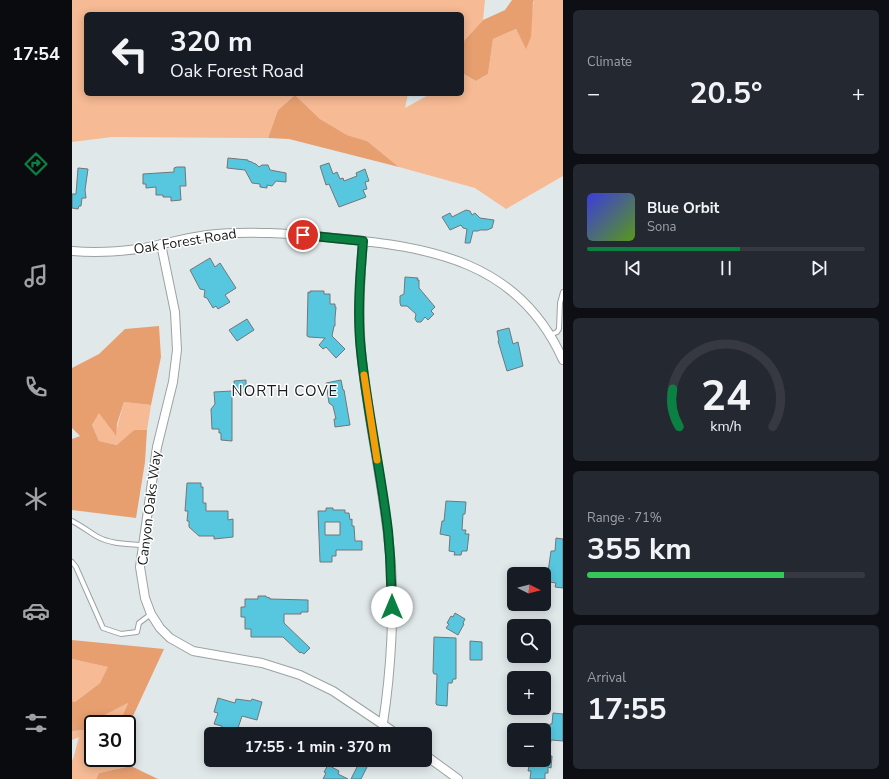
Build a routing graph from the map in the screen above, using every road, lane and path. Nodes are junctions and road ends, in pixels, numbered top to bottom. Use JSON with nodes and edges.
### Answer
{"nodes":[{"id":1,"x":363,"y":241,"type":"junction"},
{"id":2,"x":161,"y":244,"type":"junction"},
{"id":3,"x":72,"y":251,"type":"edge"},
{"id":4,"x":563,"y":292,"type":"edge"},
{"id":5,"x":550,"y":336,"type":"junction"},
{"id":6,"x":563,"y":360,"type":"edge"},
{"id":7,"x":72,"y":521,"type":"edge"},
{"id":8,"x":142,"y":545,"type":"junction"},
{"id":9,"x":72,"y":562,"type":"edge"},
{"id":10,"x":151,"y":614,"type":"junction"},
{"id":11,"x":383,"y":723,"type":"junction"},
{"id":12,"x":388,"y":727,"type":"edge"},
{"id":13,"x":432,"y":760,"type":"edge"},
{"id":14,"x":458,"y":779,"type":"edge"}],
"edges":[{"from":1,"to":2,"type":"street","name":"Oak Forest Road"},
{"from":1,"to":5,"type":"street","name":"Oak Forest Road"},
{"from":1,"to":11,"type":"street"},
{"from":2,"to":3,"type":"street","name":"Oak Forest Road"},
{"from":2,"to":8,"type":"street","name":"Canyon Oaks Way"},
{"from":4,"to":5,"type":"lane"},
{"from":5,"to":6,"type":"street","name":"Oak Forest Road"},
{"from":7,"to":8,"type":"lane"},
{"from":8,"to":10,"type":"street","name":"Canyon Oaks Way"},
{"from":9,"to":10,"type":"lane"},
{"from":10,"to":11,"type":"street","name":"Canyon Oaks Way"},
{"from":11,"to":12,"type":"street","name":"Canyon Oaks Way"},
{"from":13,"to":14,"type":"street"}]}
